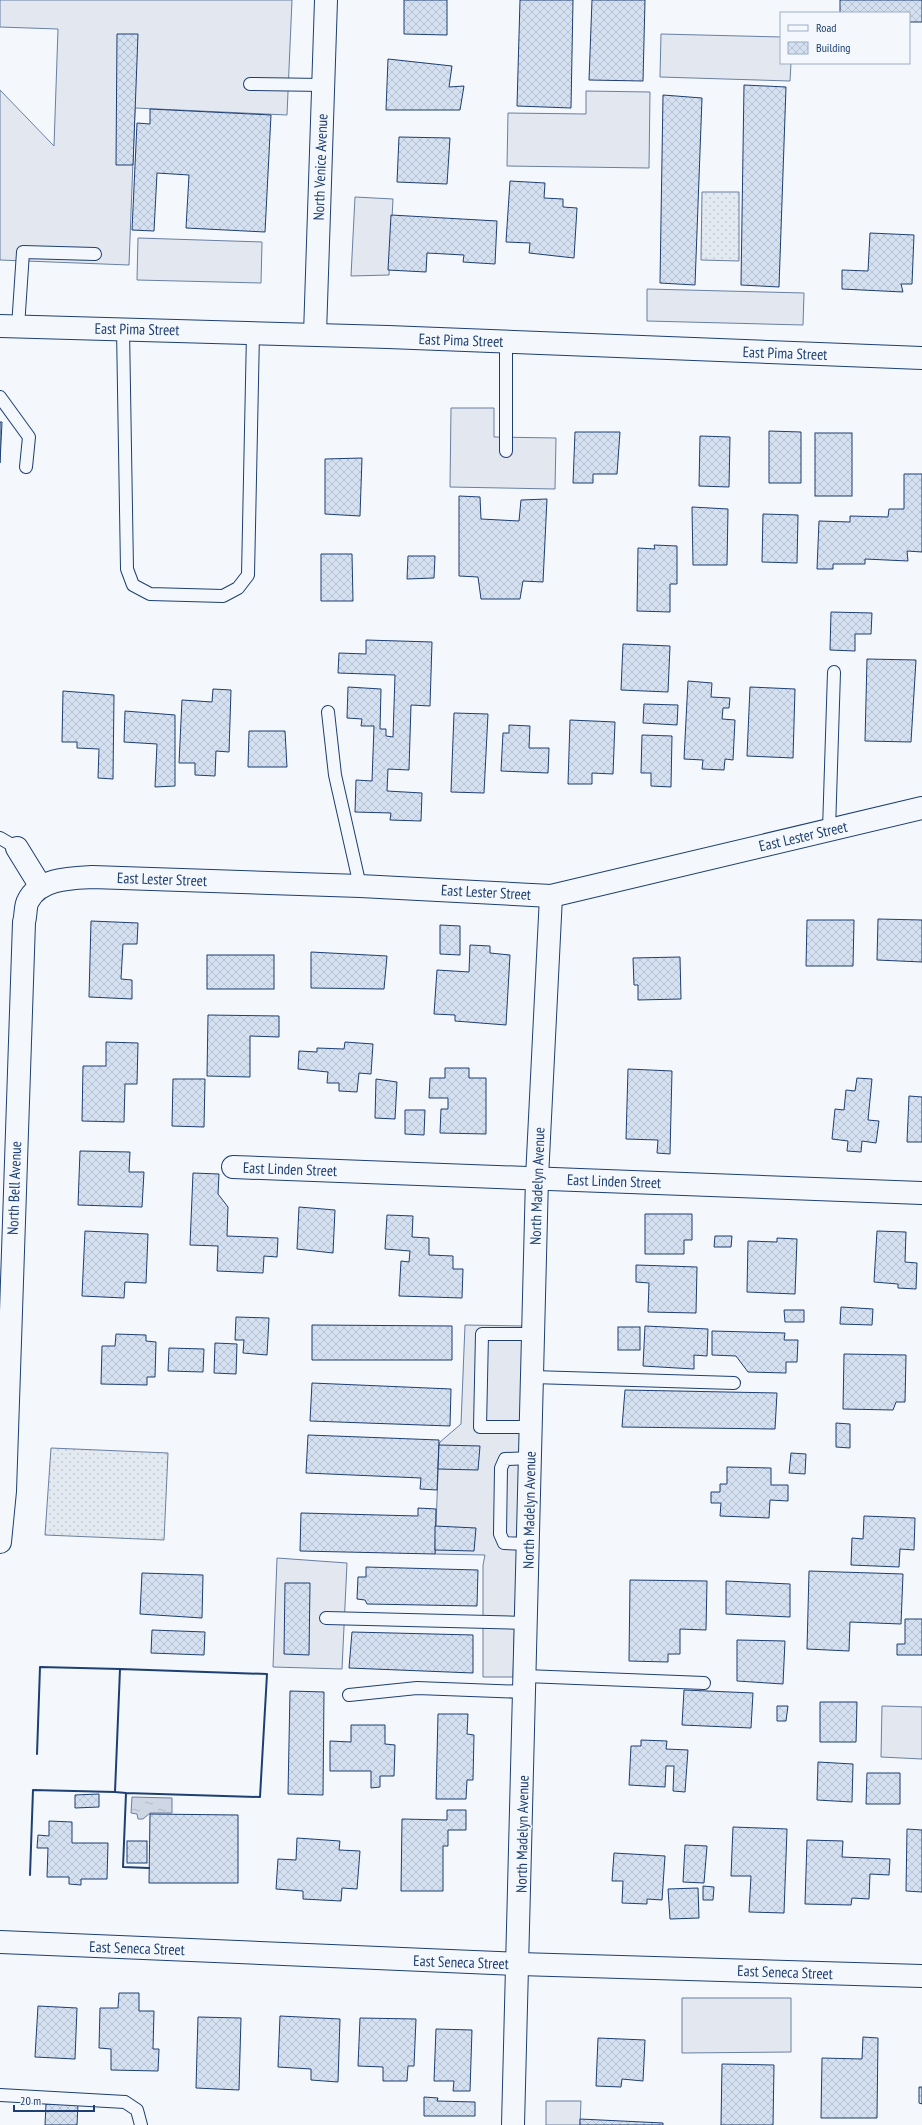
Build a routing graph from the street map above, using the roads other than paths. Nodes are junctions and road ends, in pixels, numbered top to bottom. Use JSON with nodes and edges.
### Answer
{"nodes":[{"id":1,"x":326,"y":0,"type":"edge"},
{"id":2,"x":250,"y":84,"type":"dead end"},
{"id":3,"x":323,"y":85,"type":"junction"},
{"id":4,"x":95,"y":254,"type":"dead end"},
{"id":5,"x":9,"y":326,"type":"edge"},
{"id":6,"x":123,"y":329,"type":"junction"},
{"id":7,"x":253,"y":332,"type":"junction"},
{"id":8,"x":315,"y":334,"type":"junction"},
{"id":9,"x":506,"y":342,"type":"junction"},
{"id":10,"x":922,"y":358,"type":"edge"},
{"id":11,"x":0,"y":397,"type":"edge"},
{"id":12,"x":506,"y":451,"type":"dead end"},
{"id":13,"x":26,"y":467,"type":"dead end"},
{"id":14,"x":834,"y":672,"type":"dead end"},
{"id":15,"x":328,"y":712,"type":"dead end"},
{"id":16,"x":922,"y":808,"type":"edge"},
{"id":17,"x":829,"y":830,"type":"junction"},
{"id":18,"x":8,"y":843,"type":"edge"},
{"id":19,"x":360,"y":886,"type":"junction"},
{"id":20,"x":41,"y":887,"type":"junction"},
{"id":21,"x":551,"y":896,"type":"junction"},
{"id":22,"x":8,"y":1130,"type":"edge"},
{"id":23,"x":233,"y":1167,"type":"dead end"},
{"id":24,"x":537,"y":1178,"type":"junction"},
{"id":25,"x":922,"y":1193,"type":"edge"},
{"id":26,"x":533,"y":1334,"type":"junction"},
{"id":27,"x":532,"y":1377,"type":"junction"},
{"id":28,"x":734,"y":1383,"type":"dead end"},
{"id":29,"x":531,"y":1426,"type":"junction"},
{"id":30,"x":531,"y":1458,"type":"junction"},
{"id":31,"x":0,"y":1542,"type":"edge"},
{"id":32,"x":528,"y":1544,"type":"junction"},
{"id":33,"x":326,"y":1618,"type":"dead end"},
{"id":34,"x":526,"y":1624,"type":"junction"},
{"id":35,"x":704,"y":1683,"type":"dead end"},
{"id":36,"x":525,"y":1684,"type":"junction"},
{"id":37,"x":349,"y":1695,"type":"dead end"},
{"id":38,"x":0,"y":1942,"type":"edge"},
{"id":39,"x":519,"y":1964,"type":"junction"},
{"id":40,"x":922,"y":1976,"type":"edge"},
{"id":41,"x":0,"y":2095,"type":"edge"},
{"id":42,"x":141,"y":2125,"type":"edge"},
{"id":43,"x":513,"y":2125,"type":"edge"}],
"edges":[{"from":1,"to":3,"type":"street","name":"North Venice Avenue"},
{"from":2,"to":3,"type":"lane"},
{"from":3,"to":8,"type":"street","name":"North Venice Avenue"},
{"from":4,"to":5,"type":"lane"},
{"from":5,"to":6,"type":"street","name":"East Pima Street"},
{"from":6,"to":7,"type":"street","name":"East Pima Street"},
{"from":6,"to":7,"type":"lane"},
{"from":7,"to":8,"type":"street","name":"East Pima Street"},
{"from":8,"to":9,"type":"street","name":"East Pima Street"},
{"from":9,"to":10,"type":"street","name":"East Pima Street"},
{"from":9,"to":12,"type":"lane"},
{"from":11,"to":13,"type":"lane"},
{"from":14,"to":17,"type":"lane"},
{"from":15,"to":19,"type":"lane"},
{"from":16,"to":17,"type":"street","name":"East Lester Street"},
{"from":17,"to":21,"type":"street","name":"East Lester Street"},
{"from":18,"to":20,"type":"street"},
{"from":19,"to":20,"type":"street","name":"East Lester Street"},
{"from":19,"to":21,"type":"street","name":"East Lester Street"},
{"from":20,"to":22,"type":"street","name":"North Bell Avenue"},
{"from":21,"to":24,"type":"street","name":"North Madelyn Avenue"},
{"from":22,"to":31,"type":"street","name":"North Bell Avenue"},
{"from":23,"to":24,"type":"street","name":"East Linden Street"},
{"from":24,"to":25,"type":"street","name":"East Linden Street"},
{"from":24,"to":26,"type":"street","name":"North Madelyn Avenue"},
{"from":26,"to":27,"type":"street","name":"North Madelyn Avenue"},
{"from":26,"to":29,"type":"lane"},
{"from":27,"to":28,"type":"lane"},
{"from":27,"to":29,"type":"street","name":"North Madelyn Avenue"},
{"from":29,"to":30,"type":"street","name":"North Madelyn Avenue"},
{"from":30,"to":32,"type":"street","name":"North Madelyn Avenue"},
{"from":30,"to":32,"type":"lane"},
{"from":32,"to":34,"type":"street","name":"North Madelyn Avenue"},
{"from":33,"to":34,"type":"lane"},
{"from":34,"to":36,"type":"street","name":"North Madelyn Avenue"},
{"from":35,"to":36,"type":"lane"},
{"from":36,"to":37,"type":"lane"},
{"from":36,"to":39,"type":"street","name":"North Madelyn Avenue"},
{"from":38,"to":39,"type":"street","name":"East Seneca Street"},
{"from":39,"to":40,"type":"street","name":"East Seneca Street"},
{"from":39,"to":43,"type":"street","name":"North Madelyn Avenue"},
{"from":41,"to":42,"type":"lane"}]}
